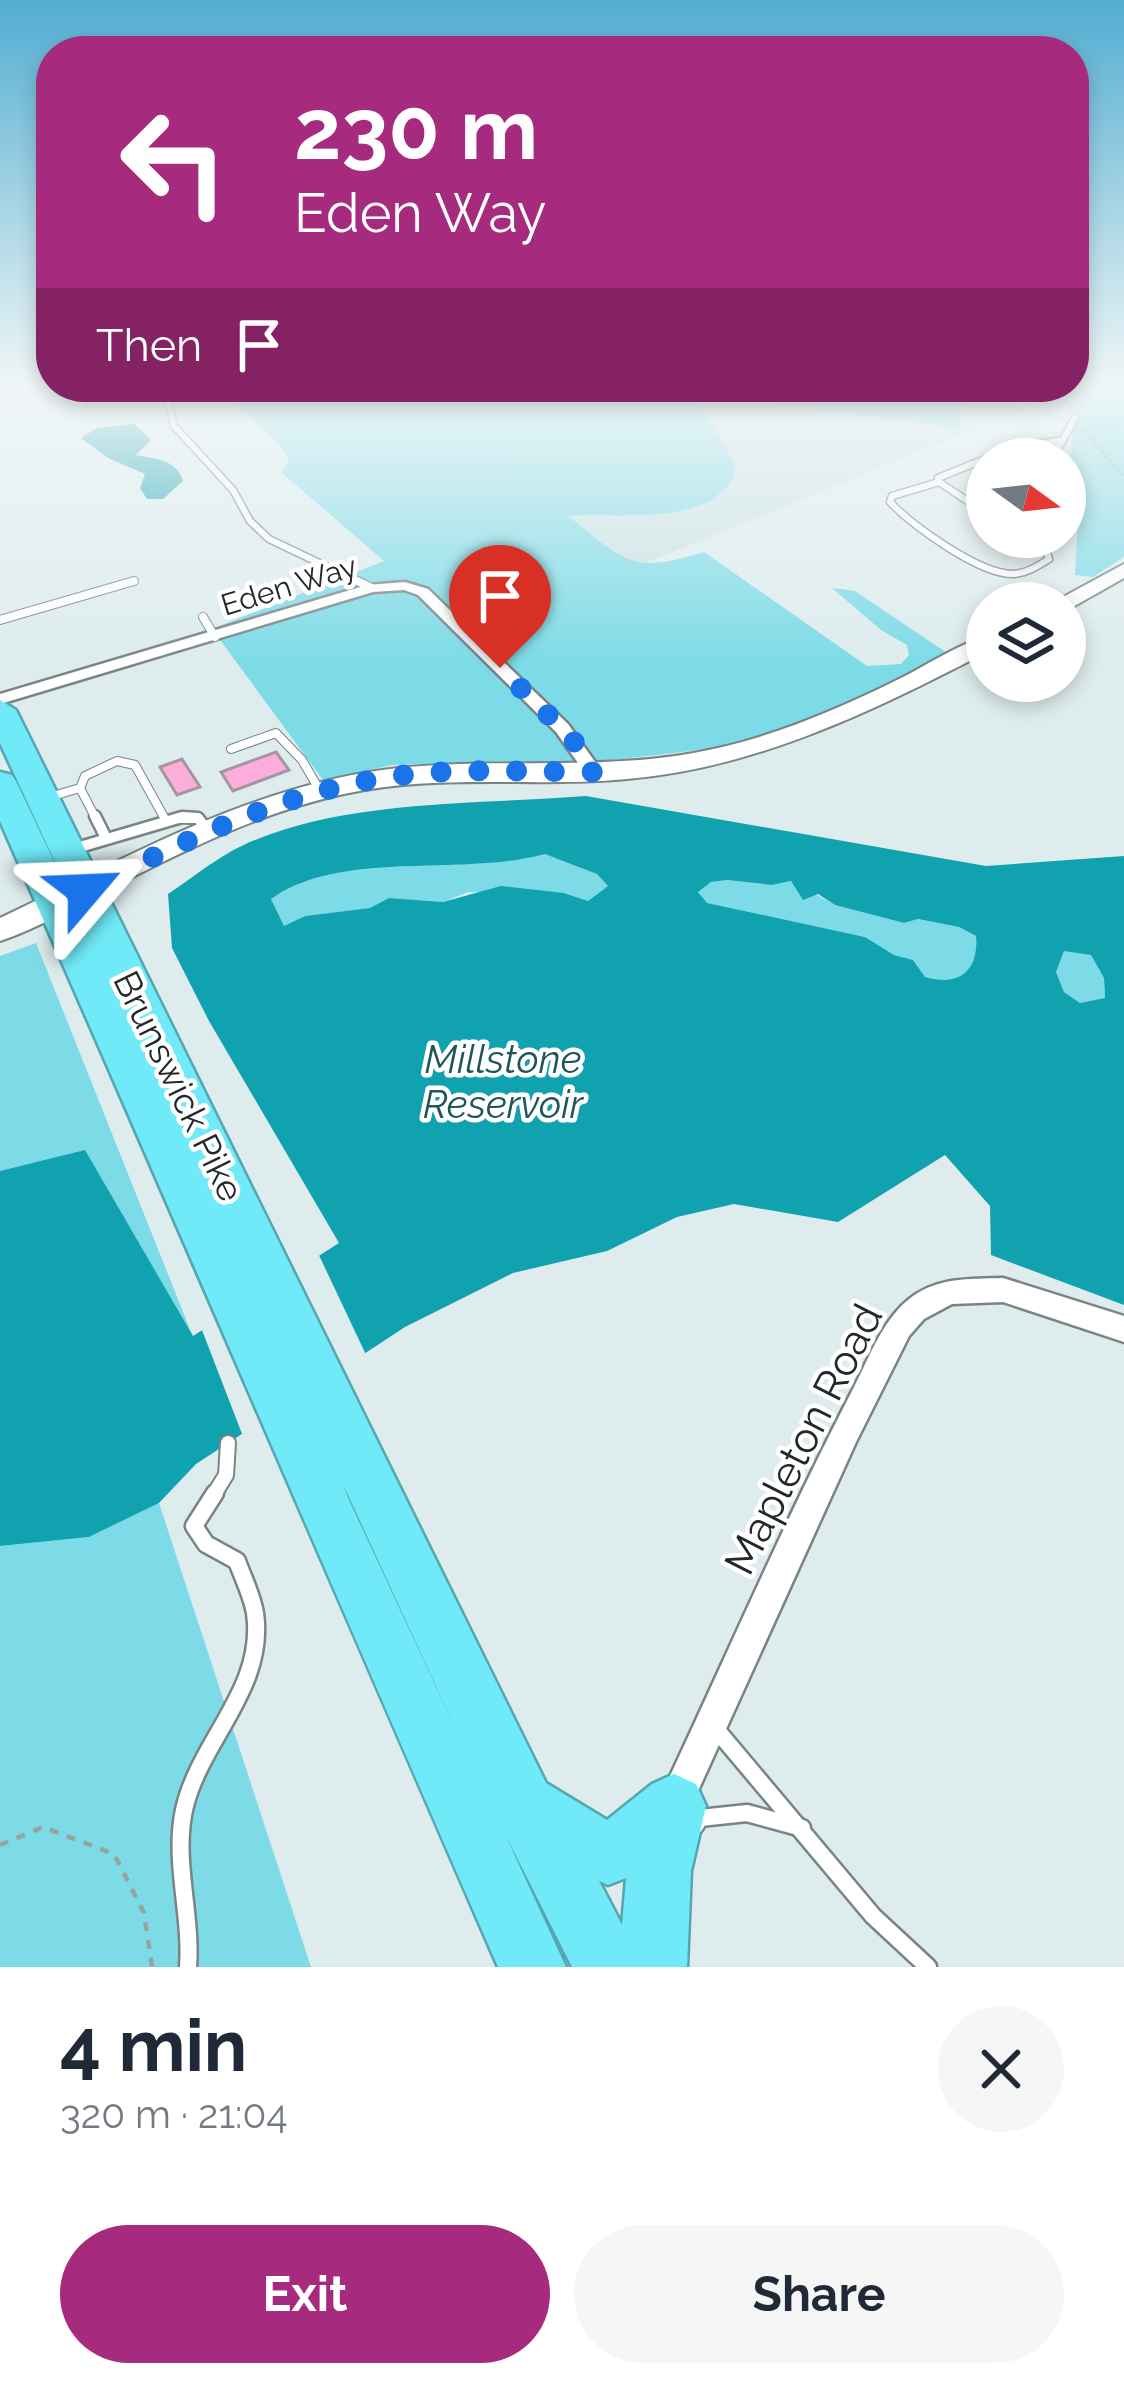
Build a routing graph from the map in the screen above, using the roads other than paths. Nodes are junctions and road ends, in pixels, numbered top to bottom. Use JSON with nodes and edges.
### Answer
{"nodes":[{"id":1,"x":225,"y":481,"type":"edge"},
{"id":2,"x":938,"y":482,"type":"joint"},
{"id":3,"x":966,"y":500,"type":"edge"},
{"id":4,"x":966,"y":551,"type":"edge"},
{"id":5,"x":979,"y":558,"type":"edge"},
{"id":6,"x":1049,"y":558,"type":"edge"},
{"id":7,"x":1124,"y":570,"type":"edge"},
{"id":8,"x":134,"y":581,"type":"dead end"},
{"id":9,"x":372,"y":588,"type":"junction"},
{"id":10,"x":1086,"y":591,"type":"edge"},
{"id":11,"x":202,"y":617,"type":"dead end"},
{"id":12,"x":0,"y":620,"type":"edge"},
{"id":13,"x":215,"y":637,"type":"junction"},
{"id":14,"x":966,"y":654,"type":"edge"},
{"id":15,"x":0,"y":699,"type":"edge"},
{"id":16,"x":0,"y":710,"type":"edge"},
{"id":17,"x":231,"y":749,"type":"dead end"},
{"id":18,"x":594,"y":772,"type":"junction"},
{"id":19,"x":0,"y":783,"type":"edge"},
{"id":20,"x":80,"y":788,"type":"junction"},
{"id":21,"x":320,"y":791,"type":"junction"},
{"id":22,"x":41,"y":800,"type":"junction"},
{"id":23,"x":165,"y":820,"type":"junction"},
{"id":24,"x":208,"y":831,"type":"junction"},
{"id":25,"x":106,"y":838,"type":"junction"},
{"id":26,"x":65,"y":851,"type":"junction"},
{"id":27,"x":69,"y":897,"type":"junction"},
{"id":28,"x":0,"y":930,"type":"edge"},
{"id":29,"x":1124,"y":1329,"type":"edge"},
{"id":30,"x":309,"y":1408,"type":"junction"},
{"id":31,"x":228,"y":1443,"type":"dead end"},
{"id":32,"x":709,"y":1721,"type":"junction"},
{"id":33,"x":523,"y":1803,"type":"junction"},
{"id":34,"x":674,"y":1806,"type":"junction"},
{"id":35,"x":803,"y":1828,"type":"junction"},
{"id":36,"x":659,"y":1871,"type":"junction"},
{"id":37,"x":516,"y":1949,"type":"edge"},
{"id":38,"x":188,"y":1967,"type":"edge"},
{"id":39,"x":608,"y":1967,"type":"edge"},
{"id":40,"x":652,"y":1967,"type":"edge"},
{"id":41,"x":928,"y":1967,"type":"edge"}],
"edges":[{"from":1,"to":9,"type":"lane"},
{"from":2,"to":3,"type":"lane"},
{"from":2,"to":4,"type":"lane"},
{"from":5,"to":6,"type":"lane"},
{"from":7,"to":10,"type":"street"},
{"from":8,"to":12,"type":"lane"},
{"from":9,"to":13,"type":"street","name":"Eden Way"},
{"from":9,"to":18,"type":"street","name":"Eden Way"},
{"from":11,"to":13,"type":"lane"},
{"from":13,"to":15,"type":"street","name":"Eden Way"},
{"from":14,"to":18,"type":"street"},
{"from":16,"to":22,"type":"highway","name":"Brunswick Pike"},
{"from":17,"to":21,"type":"lane"},
{"from":18,"to":21,"type":"street"},
{"from":19,"to":27,"type":"highway","name":"Brunswick Pike"},
{"from":20,"to":22,"type":"lane"},
{"from":20,"to":23,"type":"lane"},
{"from":20,"to":25,"type":"lane"},
{"from":21,"to":24,"type":"street"},
{"from":22,"to":26,"type":"highway","name":"Brunswick Pike"},
{"from":23,"to":24,"type":"lane"},
{"from":23,"to":25,"type":"lane"},
{"from":24,"to":27,"type":"street"},
{"from":25,"to":26,"type":"lane"},
{"from":26,"to":27,"type":"highway","name":"Brunswick Pike"},
{"from":27,"to":28,"type":"street"},
{"from":27,"to":30,"type":"highway","name":"Brunswick Pike"},
{"from":29,"to":32,"type":"street","name":"Mapleton Road"},
{"from":30,"to":33,"type":"highway"},
{"from":30,"to":37,"type":"highway"},
{"from":31,"to":38,"type":"lane"},
{"from":32,"to":34,"type":"street","name":"Mapleton Road"},
{"from":32,"to":35,"type":"lane"},
{"from":33,"to":34,"type":"highway"},
{"from":33,"to":39,"type":"highway"},
{"from":34,"to":36,"type":"highway"},
{"from":35,"to":36,"type":"lane"},
{"from":35,"to":41,"type":"lane"},
{"from":36,"to":40,"type":"highway"}]}
